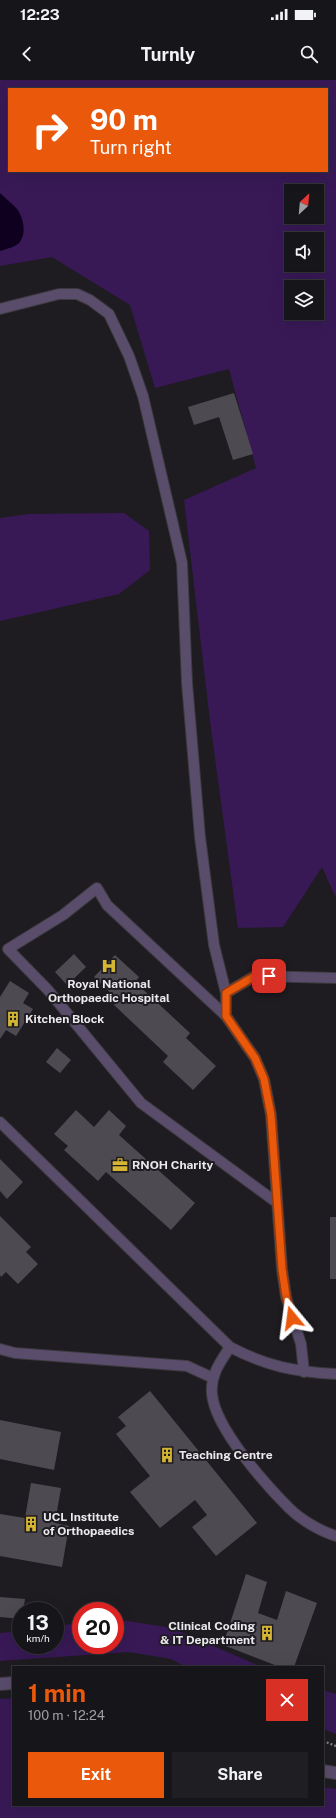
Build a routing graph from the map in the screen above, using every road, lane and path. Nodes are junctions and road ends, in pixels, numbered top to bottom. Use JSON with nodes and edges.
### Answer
{"nodes":[{"id":1,"x":0,"y":309,"type":"edge"},
{"id":2,"x":4,"y":946,"type":"edge"},
{"id":3,"x":336,"y":978,"type":"edge"},
{"id":4,"x":226,"y":993,"type":"junction"},
{"id":5,"x":226,"y":1016,"type":"junction"},
{"id":6,"x":0,"y":1122,"type":"edge"},
{"id":7,"x":276,"y":1202,"type":"junction"},
{"id":8,"x":230,"y":1346,"type":"junction"},
{"id":9,"x":0,"y":1349,"type":"edge"},
{"id":10,"x":304,"y":1372,"type":"junction"},
{"id":11,"x":336,"y":1374,"type":"edge"},
{"id":12,"x":213,"y":1378,"type":"junction"},
{"id":13,"x":336,"y":1536,"type":"edge"},
{"id":14,"x":12,"y":1683,"type":"edge"},
{"id":15,"x":0,"y":1684,"type":"edge"},
{"id":16,"x":324,"y":1741,"type":"edge"},
{"id":17,"x":336,"y":1746,"type":"edge"},
{"id":18,"x":324,"y":1771,"type":"edge"},
{"id":19,"x":336,"y":1773,"type":"edge"}],
"edges":[{"from":1,"to":4,"type":"lane"},
{"from":2,"to":5,"type":"lane"},
{"from":2,"to":7,"type":"lane"},
{"from":3,"to":4,"type":"lane"},
{"from":4,"to":5,"type":"lane"},
{"from":5,"to":7,"type":"lane"},
{"from":6,"to":8,"type":"lane"},
{"from":7,"to":10,"type":"lane"},
{"from":8,"to":10,"type":"lane"},
{"from":8,"to":12,"type":"lane"},
{"from":9,"to":12,"type":"lane"},
{"from":10,"to":11,"type":"lane"},
{"from":12,"to":13,"type":"lane"},
{"from":14,"to":15,"type":"street"},
{"from":16,"to":17,"type":"path"},
{"from":18,"to":19,"type":"street"}]}
